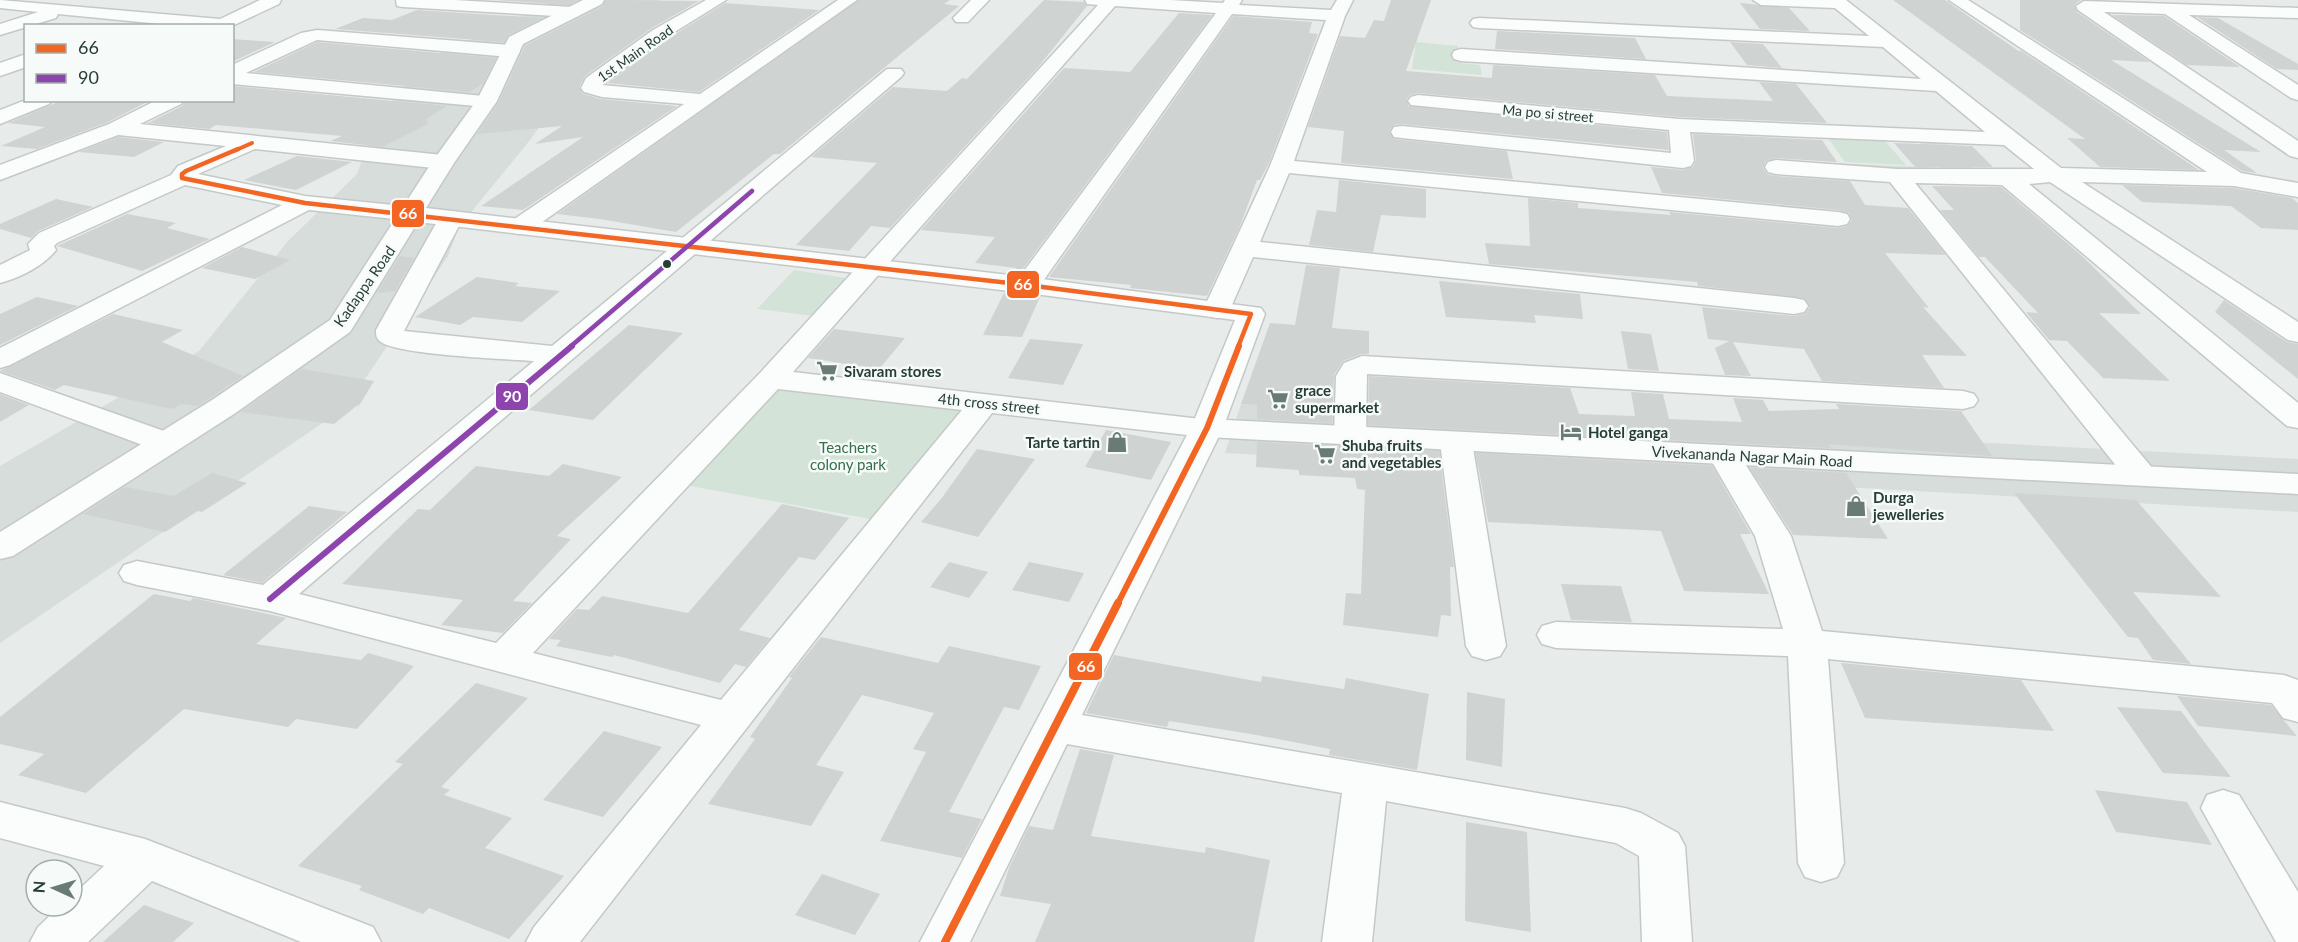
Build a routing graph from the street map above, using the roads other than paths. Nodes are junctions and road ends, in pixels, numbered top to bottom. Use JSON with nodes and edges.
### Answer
{"nodes":[{"id":1,"x":15,"y":0,"type":"edge"},
{"id":2,"x":94,"y":0,"type":"edge"},
{"id":3,"x":273,"y":0,"type":"edge"},
{"id":4,"x":596,"y":0,"type":"edge"},
{"id":5,"x":718,"y":0,"type":"edge"},
{"id":6,"x":849,"y":0,"type":"edge"},
{"id":7,"x":981,"y":0,"type":"edge"},
{"id":8,"x":1106,"y":0,"type":"edge"},
{"id":9,"x":1761,"y":0,"type":"edge"},
{"id":10,"x":1957,"y":0,"type":"edge"},
{"id":11,"x":1837,"y":1,"type":"edge"},
{"id":12,"x":403,"y":2,"type":"dead end"},
{"id":13,"x":169,"y":4,"type":"dead end"},
{"id":14,"x":1231,"y":4,"type":"edge"},
{"id":15,"x":1341,"y":8,"type":"edge"},
{"id":16,"x":2169,"y":9,"type":"junction"},
{"id":17,"x":60,"y":11,"type":"junction"},
{"id":18,"x":572,"y":12,"type":"junction"},
{"id":19,"x":2258,"y":12,"type":"junction"},
{"id":20,"x":2298,"y":13,"type":"edge"},
{"id":21,"x":137,"y":16,"type":"junction"},
{"id":22,"x":962,"y":18,"type":"dead end"},
{"id":23,"x":1479,"y":23,"type":"dead end"},
{"id":24,"x":119,"y":24,"type":"edge"},
{"id":25,"x":211,"y":24,"type":"edge"},
{"id":26,"x":222,"y":24,"type":"edge"},
{"id":27,"x":0,"y":30,"type":"edge"},
{"id":28,"x":2288,"y":30,"type":"dead end"},
{"id":29,"x":1888,"y":42,"type":"junction"},
{"id":30,"x":511,"y":51,"type":"junction"},
{"id":31,"x":1461,"y":55,"type":"dead end"},
{"id":32,"x":24,"y":61,"type":"edge"},
{"id":33,"x":0,"y":70,"type":"edge"},
{"id":34,"x":234,"y":72,"type":"edge"},
{"id":35,"x":894,"y":73,"type":"dead end"},
{"id":36,"x":234,"y":78,"type":"edge"},
{"id":37,"x":1943,"y":86,"type":"junction"},
{"id":38,"x":2298,"y":94,"type":"edge"},
{"id":39,"x":704,"y":100,"type":"junction"},
{"id":40,"x":487,"y":101,"type":"junction"},
{"id":41,"x":1418,"y":101,"type":"dead end"},
{"id":42,"x":37,"y":102,"type":"edge"},
{"id":43,"x":170,"y":102,"type":"edge"},
{"id":44,"x":0,"y":118,"type":"edge"},
{"id":45,"x":1679,"y":125,"type":"junction"},
{"id":46,"x":116,"y":128,"type":"junction"},
{"id":47,"x":1402,"y":132,"type":"dead end"},
{"id":48,"x":2010,"y":138,"type":"junction"},
{"id":49,"x":252,"y":142,"type":"junction"},
{"id":50,"x":2298,"y":151,"type":"edge"},
{"id":51,"x":443,"y":162,"type":"junction"},
{"id":52,"x":1281,"y":166,"type":"junction"},
{"id":53,"x":1776,"y":167,"type":"dead end"},
{"id":54,"x":0,"y":173,"type":"edge"},
{"id":55,"x":2055,"y":175,"type":"junction"},
{"id":56,"x":1897,"y":176,"type":"junction"},
{"id":57,"x":182,"y":178,"type":"junction"},
{"id":58,"x":2008,"y":178,"type":"junction"},
{"id":59,"x":2234,"y":179,"type":"junction"},
{"id":60,"x":2298,"y":190,"type":"edge"},
{"id":61,"x":305,"y":203,"type":"junction"},
{"id":62,"x":413,"y":214,"type":"junction"},
{"id":63,"x":451,"y":218,"type":"junction"},
{"id":64,"x":1838,"y":219,"type":"dead end"},
{"id":65,"x":519,"y":226,"type":"junction"},
{"id":66,"x":685,"y":246,"type":"junction"},
{"id":67,"x":1243,"y":248,"type":"junction"},
{"id":68,"x":870,"y":268,"type":"junction"},
{"id":69,"x":0,"y":275,"type":"edge"},
{"id":70,"x":1027,"y":285,"type":"junction"},
{"id":71,"x":1794,"y":306,"type":"dead end"},
{"id":72,"x":1217,"y":310,"type":"junction"},
{"id":73,"x":2298,"y":334,"type":"edge"},
{"id":74,"x":561,"y":355,"type":"junction"},
{"id":75,"x":0,"y":359,"type":"edge"},
{"id":76,"x":771,"y":379,"type":"junction"},
{"id":77,"x":0,"y":382,"type":"edge"},
{"id":78,"x":1963,"y":400,"type":"dead end"},
{"id":79,"x":984,"y":403,"type":"junction"},
{"id":80,"x":2298,"y":419,"type":"edge"},
{"id":81,"x":1206,"y":428,"type":"junction"},
{"id":82,"x":1350,"y":436,"type":"junction"},
{"id":83,"x":1456,"y":442,"type":"junction"},
{"id":84,"x":167,"y":443,"type":"junction"},
{"id":85,"x":1724,"y":455,"type":"junction"},
{"id":86,"x":2141,"y":475,"type":"junction"},
{"id":87,"x":2298,"y":484,"type":"edge"},
{"id":88,"x":0,"y":548,"type":"edge"},
{"id":89,"x":137,"y":573,"type":"dead end"},
{"id":90,"x":270,"y":599,"type":"junction"},
{"id":91,"x":1556,"y":635,"type":"dead end"},
{"id":92,"x":1807,"y":643,"type":"junction"},
{"id":93,"x":1486,"y":646,"type":"dead end"},
{"id":94,"x":505,"y":658,"type":"junction"},
{"id":95,"x":2298,"y":707,"type":"edge"},
{"id":96,"x":731,"y":718,"type":"junction"},
{"id":97,"x":1055,"y":726,"type":"junction"},
{"id":98,"x":1366,"y":781,"type":"junction"},
{"id":99,"x":2223,"y":808,"type":"dead end"},
{"id":100,"x":0,"y":820,"type":"edge"},
{"id":101,"x":145,"y":858,"type":"junction"},
{"id":102,"x":1821,"y":863,"type":"dead end"},
{"id":103,"x":2298,"y":935,"type":"edge"},
{"id":104,"x":55,"y":942,"type":"edge"},
{"id":105,"x":356,"y":942,"type":"edge"},
{"id":106,"x":551,"y":942,"type":"edge"},
{"id":107,"x":945,"y":942,"type":"edge"},
{"id":108,"x":1347,"y":942,"type":"edge"},
{"id":109,"x":1667,"y":942,"type":"edge"}],
"edges":[{"from":1,"to":17,"type":"street"},
{"from":2,"to":17,"type":"street"},
{"from":3,"to":26,"type":"street"},
{"from":4,"to":18,"type":"street","name":"Kadappa Road"},
{"from":5,"to":39,"type":"street","name":"1st Main Road"},
{"from":6,"to":39,"type":"street"},
{"from":7,"to":22,"type":"street"},
{"from":8,"to":14,"type":"street"},
{"from":8,"to":68,"type":"street"},
{"from":9,"to":11,"type":"street"},
{"from":10,"to":59,"type":"street"},
{"from":11,"to":29,"type":"street"},
{"from":12,"to":18,"type":"street"},
{"from":13,"to":21,"type":"street"},
{"from":14,"to":15,"type":"street"},
{"from":14,"to":70,"type":"street"},
{"from":15,"to":52,"type":"street"},
{"from":16,"to":19,"type":"street"},
{"from":16,"to":38,"type":"street"},
{"from":16,"to":50,"type":"street"},
{"from":17,"to":21,"type":"street"},
{"from":17,"to":27,"type":"street"},
{"from":18,"to":30,"type":"street","name":"Kadappa Road"},
{"from":19,"to":20,"type":"street"},
{"from":19,"to":28,"type":"street"},
{"from":21,"to":24,"type":"street"},
{"from":21,"to":25,"type":"street"},
{"from":23,"to":29,"type":"street"},
{"from":29,"to":37,"type":"street"},
{"from":30,"to":34,"type":"street"},
{"from":30,"to":40,"type":"street","name":"Kadappa Road"},
{"from":31,"to":37,"type":"street"},
{"from":32,"to":33,"type":"street"},
{"from":35,"to":66,"type":"street"},
{"from":36,"to":40,"type":"street"},
{"from":37,"to":48,"type":"street"},
{"from":39,"to":65,"type":"street"},
{"from":40,"to":51,"type":"street","name":"Kadappa Road"},
{"from":41,"to":45,"type":"street","name":"Ma po si street"},
{"from":42,"to":44,"type":"street"},
{"from":43,"to":46,"type":"street"},
{"from":45,"to":47,"type":"street"},
{"from":45,"to":48,"type":"street","name":"Ma po si street"},
{"from":46,"to":49,"type":"street"},
{"from":46,"to":54,"type":"street"},
{"from":48,"to":55,"type":"street"},
{"from":49,"to":51,"type":"street"},
{"from":49,"to":57,"type":"street"},
{"from":51,"to":62,"type":"street","name":"Kadappa Road"},
{"from":52,"to":64,"type":"street"},
{"from":52,"to":67,"type":"street"},
{"from":53,"to":56,"type":"street"},
{"from":55,"to":58,"type":"street"},
{"from":55,"to":59,"type":"street"},
{"from":55,"to":73,"type":"street"},
{"from":56,"to":58,"type":"street"},
{"from":56,"to":86,"type":"street"},
{"from":57,"to":61,"type":"street"},
{"from":57,"to":69,"type":"street"},
{"from":58,"to":80,"type":"street"},
{"from":59,"to":60,"type":"street"},
{"from":61,"to":62,"type":"street"},
{"from":61,"to":75,"type":"street"},
{"from":62,"to":63,"type":"street"},
{"from":62,"to":84,"type":"street","name":"Kadappa Road"},
{"from":63,"to":65,"type":"street"},
{"from":63,"to":74,"type":"street"},
{"from":65,"to":66,"type":"street"},
{"from":66,"to":68,"type":"street"},
{"from":66,"to":74,"type":"street"},
{"from":67,"to":71,"type":"street"},
{"from":67,"to":72,"type":"street"},
{"from":68,"to":70,"type":"street"},
{"from":68,"to":76,"type":"street"},
{"from":70,"to":72,"type":"street"},
{"from":72,"to":81,"type":"street"},
{"from":74,"to":90,"type":"street"},
{"from":76,"to":79,"type":"street","name":"4th cross street"},
{"from":76,"to":94,"type":"street"},
{"from":77,"to":84,"type":"street"},
{"from":78,"to":82,"type":"street"},
{"from":79,"to":81,"type":"street","name":"4th cross street"},
{"from":79,"to":96,"type":"street"},
{"from":81,"to":82,"type":"street","name":"Vivekananda Nagar Main Road"},
{"from":81,"to":97,"type":"street"},
{"from":82,"to":83,"type":"street","name":"Vivekananda Nagar Main Road"},
{"from":83,"to":85,"type":"street","name":"Vivekananda Nagar Main Road"},
{"from":83,"to":93,"type":"street"},
{"from":84,"to":88,"type":"street","name":"Kadappa Road"},
{"from":85,"to":86,"type":"street","name":"Vivekananda Nagar Main Road"},
{"from":85,"to":92,"type":"street"},
{"from":86,"to":87,"type":"street","name":"Vivekananda Nagar Main Road"},
{"from":89,"to":90,"type":"street"},
{"from":90,"to":94,"type":"street"},
{"from":91,"to":92,"type":"street"},
{"from":92,"to":95,"type":"street"},
{"from":92,"to":102,"type":"street"},
{"from":94,"to":96,"type":"street"},
{"from":96,"to":106,"type":"street"},
{"from":97,"to":98,"type":"street"},
{"from":97,"to":107,"type":"street"},
{"from":98,"to":108,"type":"street"},
{"from":98,"to":109,"type":"street"},
{"from":99,"to":103,"type":"street"},
{"from":100,"to":101,"type":"street"},
{"from":101,"to":104,"type":"street"},
{"from":101,"to":105,"type":"street"}]}
